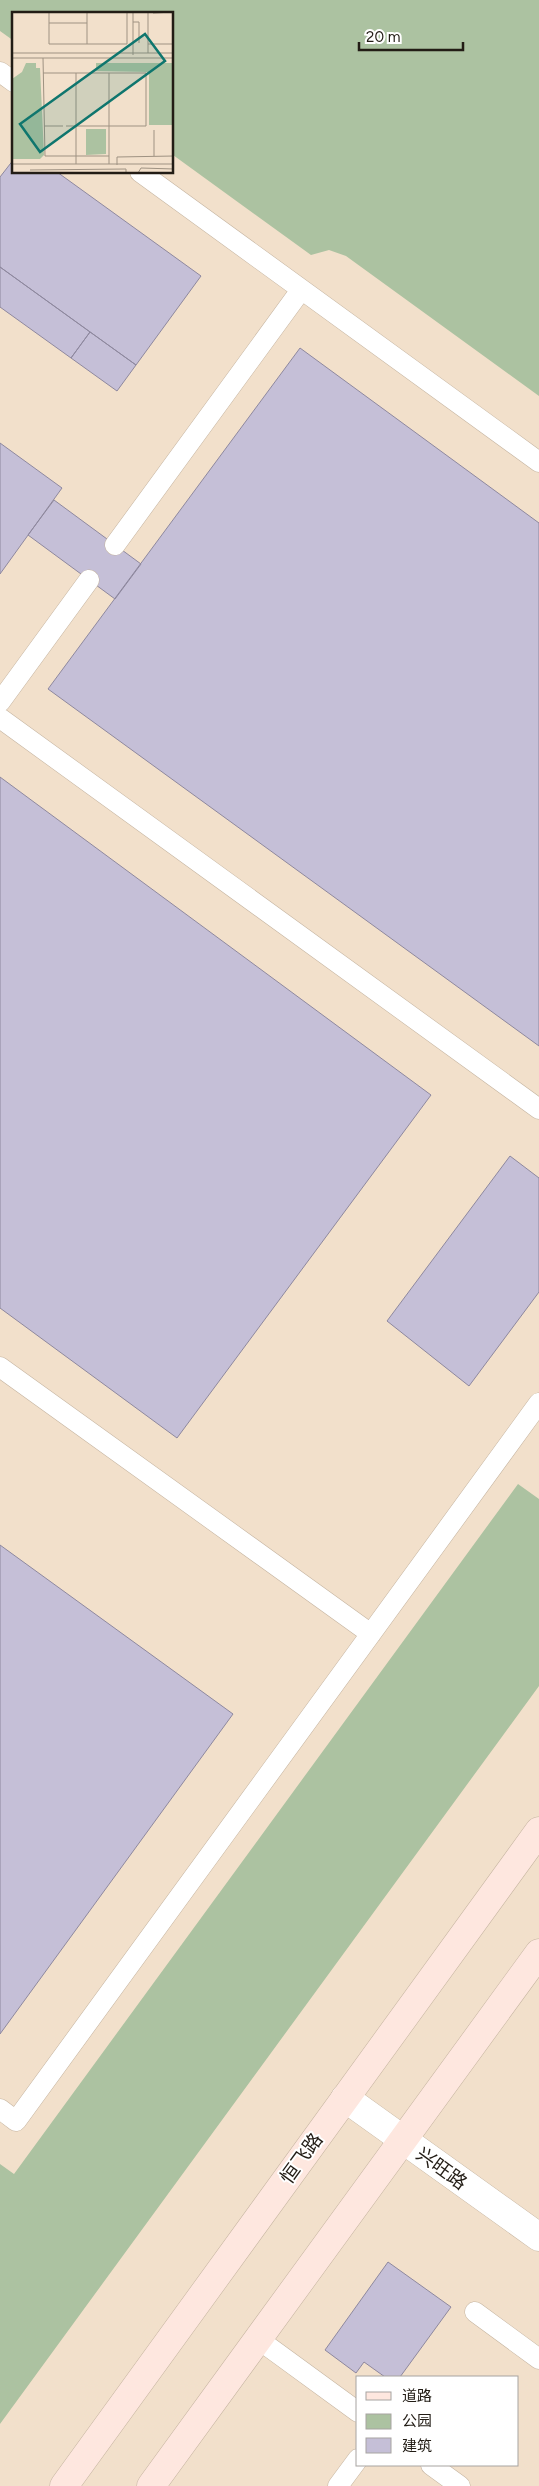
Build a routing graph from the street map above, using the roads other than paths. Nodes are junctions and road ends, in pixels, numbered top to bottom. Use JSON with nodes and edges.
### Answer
{"nodes":[{"id":1,"x":0,"y":72,"type":"edge"},
{"id":2,"x":12,"y":81,"type":"edge"},
{"id":3,"x":143,"y":174,"type":"edge"},
{"id":4,"x":301,"y":290,"type":"junction"},
{"id":5,"x":539,"y":462,"type":"edge"},
{"id":6,"x":114,"y":545,"type":"dead end"},
{"id":7,"x":89,"y":580,"type":"dead end"},
{"id":8,"x":0,"y":702,"type":"edge"},
{"id":9,"x":0,"y":718,"type":"edge"},
{"id":10,"x":539,"y":1109,"type":"edge"},
{"id":11,"x":0,"y":1367,"type":"edge"},
{"id":12,"x":539,"y":1403,"type":"edge"},
{"id":13,"x":371,"y":1634,"type":"junction"},
{"id":14,"x":539,"y":1831,"type":"edge"},
{"id":15,"x":539,"y":1953,"type":"edge"},
{"id":16,"x":345,"y":2098,"type":"junction"},
{"id":17,"x":0,"y":2109,"type":"edge"},
{"id":18,"x":402,"y":2140,"type":"junction"},
{"id":19,"x":539,"y":2237,"type":"edge"},
{"id":20,"x":475,"y":2312,"type":"dead end"},
{"id":21,"x":258,"y":2339,"type":"junction"},
{"id":22,"x":539,"y":2359,"type":"edge"},
{"id":23,"x":356,"y":2411,"type":"edge"},
{"id":24,"x":356,"y":2463,"type":"edge"},
{"id":25,"x":432,"y":2466,"type":"edge"},
{"id":26,"x":64,"y":2486,"type":"edge"},
{"id":27,"x":151,"y":2486,"type":"edge"},
{"id":28,"x":338,"y":2486,"type":"edge"},
{"id":29,"x":460,"y":2486,"type":"edge"}],
"edges":[{"from":1,"to":2,"type":"lane"},
{"from":3,"to":4,"type":"lane"},
{"from":4,"to":5,"type":"lane"},
{"from":4,"to":6,"type":"lane"},
{"from":7,"to":8,"type":"lane"},
{"from":9,"to":10,"type":"lane"},
{"from":11,"to":13,"type":"lane"},
{"from":12,"to":13,"type":"lane"},
{"from":13,"to":17,"type":"lane"},
{"from":14,"to":16,"type":"main road","name":"恒飞路"},
{"from":15,"to":18,"type":"main road"},
{"from":16,"to":18,"type":"street","name":"兴旺路"},
{"from":16,"to":26,"type":"main road","name":"恒飞路"},
{"from":18,"to":19,"type":"street","name":"兴旺路"},
{"from":18,"to":21,"type":"main road"},
{"from":20,"to":22,"type":"lane"},
{"from":21,"to":23,"type":"lane"},
{"from":21,"to":27,"type":"main road"},
{"from":24,"to":28,"type":"lane"},
{"from":25,"to":29,"type":"lane"}]}
